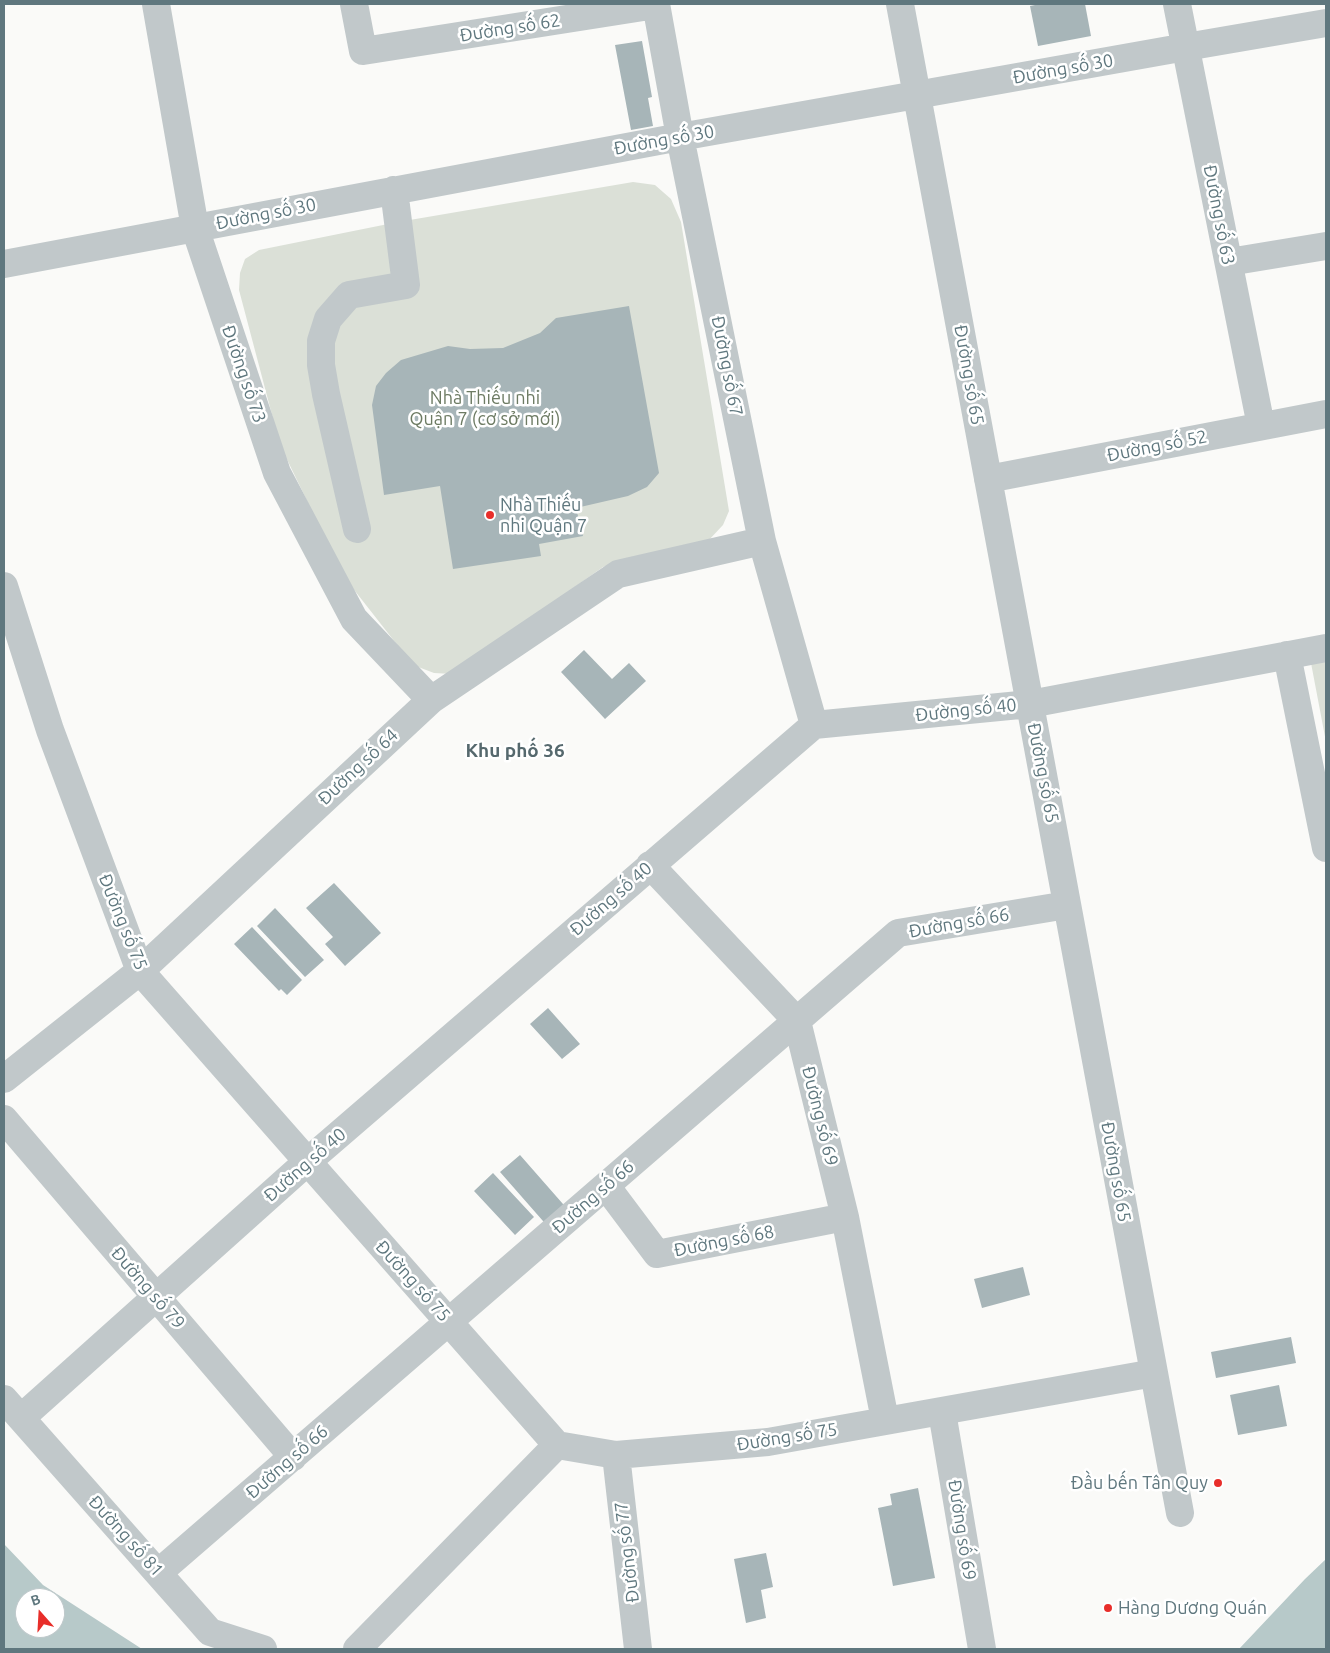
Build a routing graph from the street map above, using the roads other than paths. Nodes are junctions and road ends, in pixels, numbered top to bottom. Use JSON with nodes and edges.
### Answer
{"nodes":[{"id":1,"x":156,"y":4,"type":"edge"},
{"id":2,"x":354,"y":4,"type":"edge"},
{"id":3,"x":656,"y":4,"type":"edge"},
{"id":4,"x":900,"y":4,"type":"edge"},
{"id":5,"x":1177,"y":4,"type":"edge"},
{"id":6,"x":1326,"y":23,"type":"edge"},
{"id":7,"x":1186,"y":47,"type":"junction"},
{"id":8,"x":917,"y":95,"type":"junction"},
{"id":9,"x":680,"y":137,"type":"junction"},
{"id":10,"x":394,"y":190,"type":"junction"},
{"id":11,"x":195,"y":228,"type":"junction"},
{"id":12,"x":1326,"y":246,"type":"edge"},
{"id":13,"x":1229,"y":262,"type":"junction"},
{"id":14,"x":4,"y":264,"type":"edge"},
{"id":15,"x":1326,"y":414,"type":"edge"},
{"id":16,"x":1261,"y":426,"type":"junction"},
{"id":17,"x":988,"y":479,"type":"junction"},
{"id":18,"x":357,"y":530,"type":"dead end"},
{"id":19,"x":762,"y":541,"type":"junction"},
{"id":20,"x":4,"y":586,"type":"edge"},
{"id":21,"x":1326,"y":648,"type":"edge"},
{"id":22,"x":1287,"y":655,"type":"junction"},
{"id":23,"x":431,"y":700,"type":"junction"},
{"id":24,"x":1030,"y":704,"type":"junction"},
{"id":25,"x":814,"y":725,"type":"junction"},
{"id":26,"x":1326,"y":848,"type":"edge"},
{"id":27,"x":650,"y":865,"type":"junction"},
{"id":28,"x":1067,"y":905,"type":"junction"},
{"id":29,"x":140,"y":971,"type":"junction"},
{"id":30,"x":797,"y":1022,"type":"junction"},
{"id":31,"x":4,"y":1079,"type":"edge"},
{"id":32,"x":4,"y":1119,"type":"edge"},
{"id":33,"x":307,"y":1162,"type":"junction"},
{"id":34,"x":606,"y":1186,"type":"junction"},
{"id":35,"x":846,"y":1217,"type":"junction"},
{"id":36,"x":156,"y":1297,"type":"junction"},
{"id":37,"x":449,"y":1321,"type":"junction"},
{"id":38,"x":1154,"y":1373,"type":"junction"},
{"id":39,"x":12,"y":1408,"type":"edge"},
{"id":40,"x":942,"y":1412,"type":"junction"},
{"id":41,"x":885,"y":1420,"type":"junction"},
{"id":42,"x":557,"y":1445,"type":"junction"},
{"id":43,"x":616,"y":1455,"type":"junction"},
{"id":44,"x":293,"y":1457,"type":"junction"},
{"id":45,"x":1180,"y":1513,"type":"dead end"},
{"id":46,"x":158,"y":1573,"type":"junction"},
{"id":47,"x":263,"y":1649,"type":"edge"},
{"id":48,"x":357,"y":1649,"type":"edge"},
{"id":49,"x":638,"y":1649,"type":"edge"},
{"id":50,"x":982,"y":1649,"type":"edge"}],
"edges":[{"from":1,"to":11,"type":"street","name":"Đường số 73"},
{"from":2,"to":3,"type":"street","name":"Đường số 62"},
{"from":3,"to":9,"type":"street","name":"Đường số 67"},
{"from":4,"to":8,"type":"street","name":"Đường số 65"},
{"from":5,"to":7,"type":"street","name":"Đường số 63"},
{"from":6,"to":7,"type":"street","name":"Đường số 30"},
{"from":7,"to":8,"type":"street","name":"Đường số 30"},
{"from":7,"to":13,"type":"street","name":"Đường số 63"},
{"from":8,"to":9,"type":"street","name":"Đường số 30"},
{"from":8,"to":17,"type":"street","name":"Đường số 65"},
{"from":9,"to":10,"type":"street","name":"Đường số 30"},
{"from":9,"to":19,"type":"street","name":"Đường số 67"},
{"from":10,"to":11,"type":"street","name":"Đường số 30"},
{"from":10,"to":18,"type":"street"},
{"from":11,"to":14,"type":"street","name":"Đường số 30"},
{"from":11,"to":23,"type":"street","name":"Đường số 73"},
{"from":12,"to":13,"type":"street"},
{"from":13,"to":16,"type":"street","name":"Đường số 63"},
{"from":15,"to":16,"type":"street","name":"Đường số 52"},
{"from":16,"to":17,"type":"street","name":"Đường số 52"},
{"from":17,"to":24,"type":"street","name":"Đường số 65"},
{"from":19,"to":23,"type":"street","name":"Đường số 64"},
{"from":19,"to":25,"type":"street","name":"Đường số 67"},
{"from":20,"to":29,"type":"street","name":"Đường số 75"},
{"from":21,"to":22,"type":"street","name":"Đường số 40"},
{"from":22,"to":24,"type":"street","name":"Đường số 40"},
{"from":22,"to":26,"type":"street"},
{"from":23,"to":29,"type":"street","name":"Đường số 64"},
{"from":24,"to":25,"type":"street","name":"Đường số 40"},
{"from":24,"to":28,"type":"street","name":"Đường số 65"},
{"from":25,"to":27,"type":"street","name":"Đường số 40"},
{"from":27,"to":30,"type":"street","name":"Đường số 69"},
{"from":27,"to":33,"type":"street","name":"Đường số 40"},
{"from":28,"to":30,"type":"street","name":"Đường số 66"},
{"from":28,"to":38,"type":"street","name":"Đường số 65"},
{"from":29,"to":31,"type":"street","name":"Đường số 64"},
{"from":29,"to":33,"type":"street","name":"Đường số 75"},
{"from":30,"to":34,"type":"street","name":"Đường số 66"},
{"from":30,"to":35,"type":"street","name":"Đường số 69"},
{"from":32,"to":36,"type":"street","name":"Đường số 79"},
{"from":33,"to":36,"type":"street","name":"Đường số 40"},
{"from":33,"to":37,"type":"street","name":"Đường số 75"},
{"from":34,"to":35,"type":"street","name":"Đường số 68"},
{"from":34,"to":37,"type":"street","name":"Đường số 66"},
{"from":35,"to":41,"type":"street","name":"Đường số 69"},
{"from":36,"to":39,"type":"street","name":"Đường số 40"},
{"from":36,"to":44,"type":"street","name":"Đường số 79"},
{"from":37,"to":42,"type":"street","name":"Đường số 75"},
{"from":37,"to":44,"type":"street","name":"Đường số 66"},
{"from":38,"to":40,"type":"street","name":"Đường số 75"},
{"from":38,"to":45,"type":"street","name":"Đường số 65"},
{"from":39,"to":46,"type":"street","name":"Đường số 81"},
{"from":40,"to":41,"type":"street","name":"Đường số 75"},
{"from":40,"to":50,"type":"street","name":"Đường số 69"},
{"from":41,"to":43,"type":"street","name":"Đường số 75"},
{"from":42,"to":43,"type":"street","name":"Đường số 75"},
{"from":42,"to":48,"type":"street"},
{"from":43,"to":49,"type":"street","name":"Đường số 77"},
{"from":44,"to":46,"type":"street","name":"Đường số 66"},
{"from":46,"to":47,"type":"street","name":"Đường số 81"}]}
